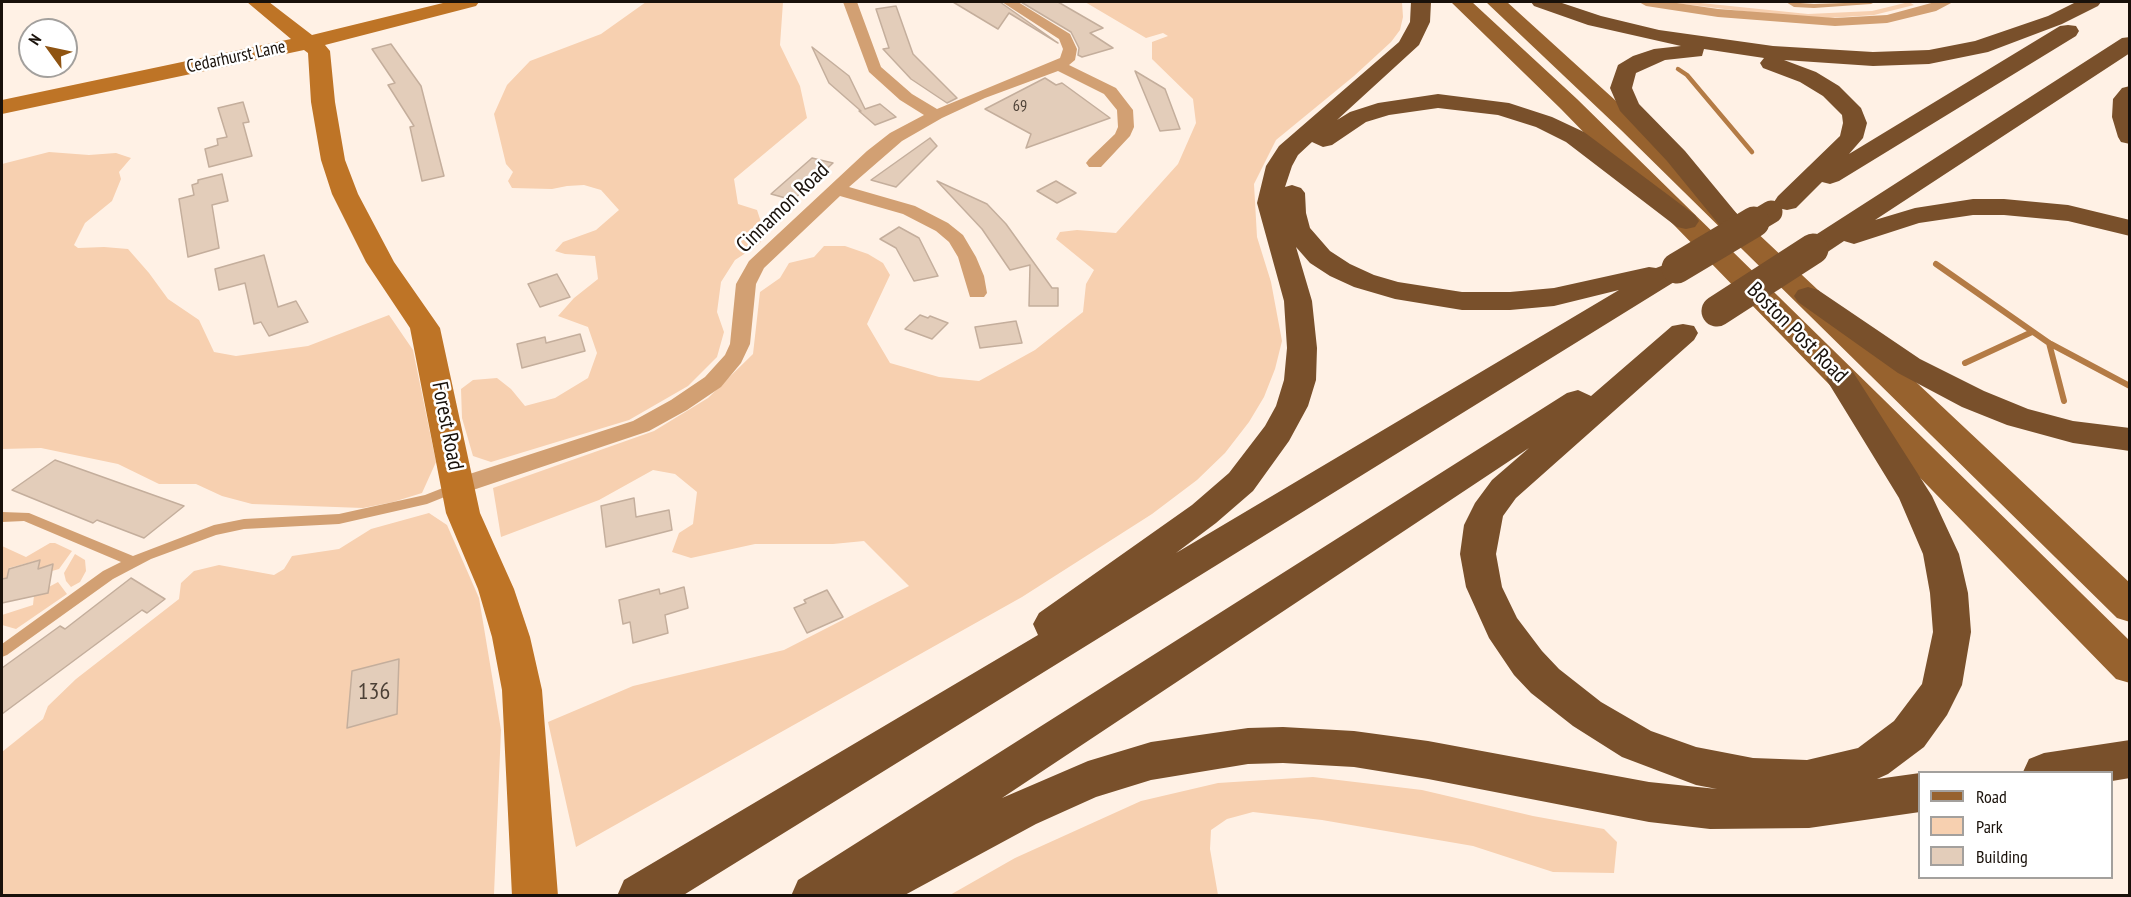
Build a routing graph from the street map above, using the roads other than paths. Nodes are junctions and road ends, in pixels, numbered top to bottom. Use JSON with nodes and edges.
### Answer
{"nodes":[{"id":1,"x":257,"y":2,"type":"edge"},
{"id":2,"x":469,"y":2,"type":"edge"},
{"id":3,"x":850,"y":2,"type":"edge"},
{"id":4,"x":1009,"y":2,"type":"edge"},
{"id":5,"x":1421,"y":2,"type":"edge"},
{"id":6,"x":1461,"y":2,"type":"edge"},
{"id":7,"x":1496,"y":2,"type":"edge"},
{"id":8,"x":1541,"y":2,"type":"edge"},
{"id":9,"x":1647,"y":2,"type":"edge"},
{"id":10,"x":1789,"y":2,"type":"edge"},
{"id":11,"x":1868,"y":2,"type":"edge"},
{"id":12,"x":1946,"y":2,"type":"edge"},
{"id":13,"x":2091,"y":2,"type":"edge"},
{"id":14,"x":2108,"y":2,"type":"edge"},
{"id":15,"x":1926,"y":5,"type":"edge"},
{"id":16,"x":310,"y":42,"type":"junction"},
{"id":17,"x":2130,"y":43,"type":"edge"},
{"id":18,"x":1058,"y":66,"type":"junction"},
{"id":19,"x":2130,"y":93,"type":"edge"},
{"id":20,"x":2,"y":107,"type":"edge"},
{"id":21,"x":936,"y":115,"type":"junction"},
{"id":22,"x":2130,"y":137,"type":"edge"},
{"id":23,"x":1095,"y":163,"type":"dead end"},
{"id":24,"x":836,"y":189,"type":"junction"},
{"id":25,"x":1779,"y":207,"type":"junction"},
{"id":26,"x":1686,"y":221,"type":"junction"},
{"id":27,"x":1734,"y":226,"type":"junction"},
{"id":28,"x":2130,"y":228,"type":"edge"},
{"id":29,"x":1813,"y":249,"type":"junction"},
{"id":30,"x":1677,"y":268,"type":"junction"},
{"id":31,"x":976,"y":293,"type":"dead end"},
{"id":32,"x":1808,"y":296,"type":"junction"},
{"id":33,"x":1683,"y":333,"type":"junction"},
{"id":34,"x":1842,"y":379,"type":"junction"},
{"id":35,"x":2130,"y":440,"type":"edge"},
{"id":36,"x":459,"y":486,"type":"junction"},
{"id":37,"x":2,"y":517,"type":"edge"},
{"id":38,"x":130,"y":561,"type":"junction"},
{"id":39,"x":2130,"y":607,"type":"edge"},
{"id":40,"x":2,"y":651,"type":"edge"},
{"id":41,"x":2130,"y":667,"type":"edge"},
{"id":42,"x":2130,"y":759,"type":"edge"},
{"id":43,"x":857,"y":765,"type":"junction"},
{"id":44,"x":2051,"y":771,"type":"edge"},
{"id":45,"x":1918,"y":792,"type":"edge"},
{"id":46,"x":535,"y":896,"type":"edge"},
{"id":47,"x":640,"y":896,"type":"edge"},
{"id":48,"x":814,"y":896,"type":"edge"},
{"id":49,"x":857,"y":896,"type":"edge"}],
"edges":[{"from":1,"to":16,"type":"main road"},
{"from":2,"to":16,"type":"main road","name":"Cedarhurst Lane"},
{"from":3,"to":21,"type":"street"},
{"from":4,"to":18,"type":"street"},
{"from":5,"to":43,"type":"highway"},
{"from":6,"to":26,"type":"main road","name":"Boston Post Road"},
{"from":7,"to":27,"type":"main road","name":"Boston Post Road"},
{"from":8,"to":13,"type":"highway"},
{"from":9,"to":15,"type":"street"},
{"from":10,"to":11,"type":"lane"},
{"from":12,"to":15,"type":"street"},
{"from":14,"to":25,"type":"highway"},
{"from":16,"to":20,"type":"main road","name":"Cedarhurst Lane"},
{"from":16,"to":36,"type":"main road","name":"Forest Road"},
{"from":17,"to":29,"type":"highway"},
{"from":18,"to":21,"type":"street","name":"Cinnamon Road"},
{"from":18,"to":23,"type":"street"},
{"from":19,"to":22,"type":"highway"},
{"from":21,"to":24,"type":"street","name":"Cinnamon Road"},
{"from":24,"to":31,"type":"street"},
{"from":24,"to":36,"type":"street","name":"Cinnamon Road"},
{"from":25,"to":27,"type":"highway"},
{"from":25,"to":30,"type":"highway","bridge":true},
{"from":26,"to":30,"type":"highway"},
{"from":26,"to":34,"type":"main road","name":"Boston Post Road"},
{"from":27,"to":32,"type":"main road","name":"Boston Post Road"},
{"from":28,"to":29,"type":"highway"},
{"from":29,"to":33,"type":"highway","bridge":true},
{"from":30,"to":43,"type":"highway"},
{"from":32,"to":35,"type":"highway"},
{"from":32,"to":39,"type":"main road","name":"Boston Post Road"},
{"from":33,"to":34,"type":"highway"},
{"from":33,"to":48,"type":"highway"},
{"from":34,"to":41,"type":"main road","name":"Boston Post Road"},
{"from":36,"to":38,"type":"lane"},
{"from":36,"to":46,"type":"main road","name":"Forest Road"},
{"from":37,"to":38,"type":"lane"},
{"from":38,"to":40,"type":"lane"},
{"from":42,"to":44,"type":"highway"},
{"from":43,"to":47,"type":"highway"},
{"from":45,"to":49,"type":"highway"}]}
